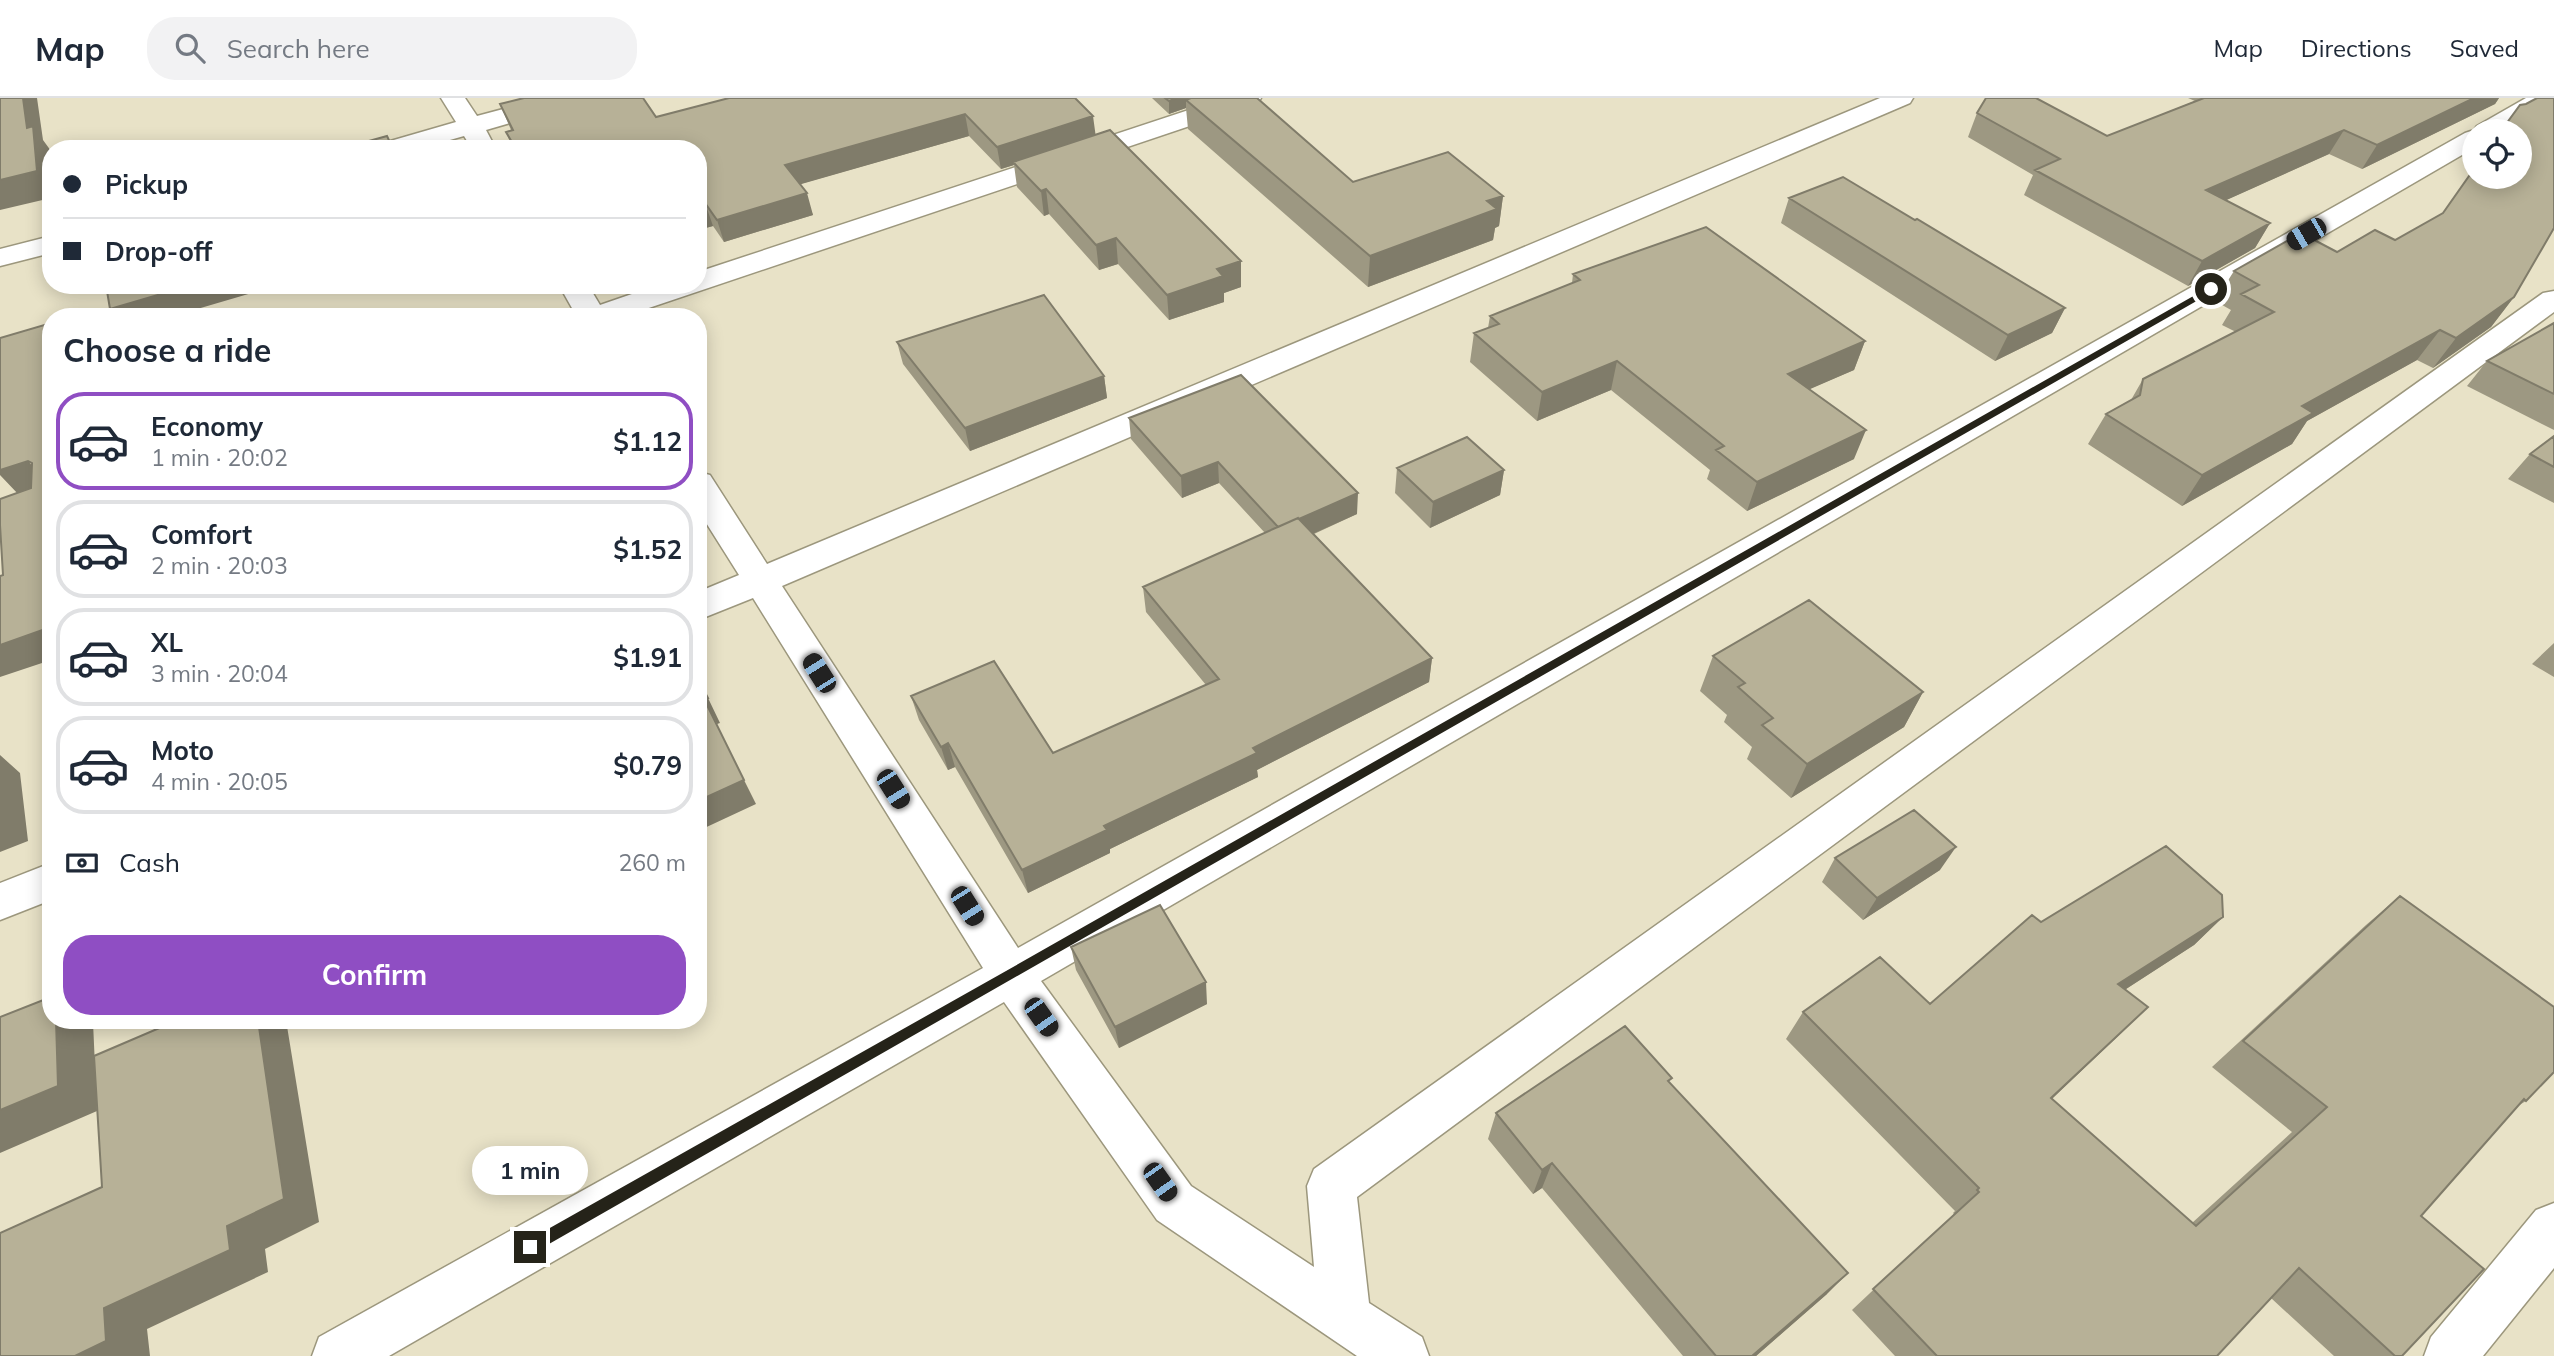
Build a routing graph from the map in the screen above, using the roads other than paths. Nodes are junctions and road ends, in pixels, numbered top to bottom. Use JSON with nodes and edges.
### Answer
{"nodes":[{"id":1,"x":453,"y":98,"type":"edge"},
{"id":2,"x":570,"y":98,"type":"edge"},
{"id":3,"x":1249,"y":98,"type":"edge"},
{"id":4,"x":1901,"y":98,"type":"edge"},
{"id":5,"x":2544,"y":98,"type":"edge"},
{"id":6,"x":2507,"y":119,"type":"edge"},
{"id":7,"x":471,"y":126,"type":"junction"},
{"id":8,"x":421,"y":140,"type":"edge"},
{"id":9,"x":480,"y":140,"type":"edge"},
{"id":10,"x":2462,"y":145,"type":"edge"},
{"id":11,"x":42,"y":246,"type":"edge"},
{"id":12,"x":0,"y":258,"type":"edge"},
{"id":13,"x":707,"y":278,"type":"edge"},
{"id":14,"x":660,"y":294,"type":"edge"},
{"id":15,"x":2553,"y":299,"type":"edge"},
{"id":16,"x":619,"y":308,"type":"edge"},
{"id":17,"x":707,"y":497,"type":"edge"},
{"id":18,"x":760,"y":580,"type":"junction"},
{"id":19,"x":707,"y":603,"type":"edge"},
{"id":20,"x":42,"y":885,"type":"edge"},
{"id":21,"x":0,"y":902,"type":"edge"},
{"id":22,"x":1011,"y":975,"type":"junction"},
{"id":23,"x":2554,"y":1228,"type":"edge"},
{"id":24,"x":1345,"y":1318,"type":"junction"},
{"id":25,"x":338,"y":1356,"type":"edge"},
{"id":26,"x":1402,"y":1356,"type":"edge"},
{"id":27,"x":2450,"y":1356,"type":"edge"}],
"edges":[{"from":1,"to":7,"type":"street"},
{"from":2,"to":7,"type":"street"},
{"from":3,"to":13,"type":"street"},
{"from":4,"to":18,"type":"street"},
{"from":5,"to":6,"type":"street"},
{"from":7,"to":8,"type":"street"},
{"from":7,"to":9,"type":"street"},
{"from":10,"to":22,"type":"street"},
{"from":11,"to":12,"type":"street"},
{"from":14,"to":16,"type":"street"},
{"from":15,"to":24,"type":"street"},
{"from":17,"to":18,"type":"street"},
{"from":18,"to":19,"type":"street"},
{"from":18,"to":22,"type":"street"},
{"from":20,"to":21,"type":"street"},
{"from":22,"to":24,"type":"street"},
{"from":22,"to":25,"type":"street"},
{"from":23,"to":27,"type":"street"},
{"from":24,"to":26,"type":"street"}]}
